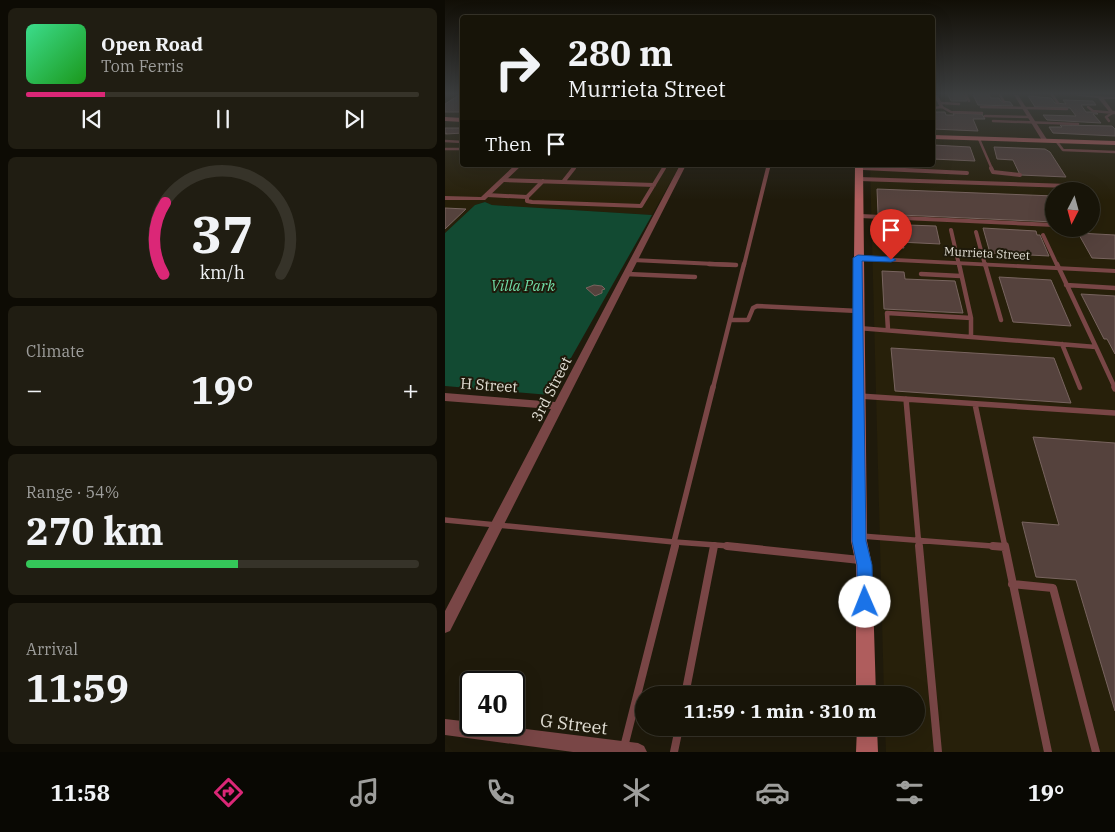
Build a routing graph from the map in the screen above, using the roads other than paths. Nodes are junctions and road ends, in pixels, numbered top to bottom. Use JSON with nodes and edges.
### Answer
{"nodes":[{"id":1,"x":1038,"y":130,"type":"edge"},
{"id":2,"x":935,"y":137,"type":"edge"},
{"id":3,"x":979,"y":139,"type":"junction"},
{"id":4,"x":445,"y":141,"type":"edge"},
{"id":5,"x":1045,"y":141,"type":"junction"},
{"id":6,"x":1057,"y":142,"type":"junction"},
{"id":7,"x":460,"y":143,"type":"edge"},
{"id":8,"x":1115,"y":143,"type":"edge"},
{"id":9,"x":460,"y":146,"type":"edge"},
{"id":10,"x":445,"y":149,"type":"edge"},
{"id":11,"x":456,"y":149,"type":"junction"},
{"id":12,"x":460,"y":149,"type":"edge"},
{"id":13,"x":1115,"y":152,"type":"edge"},
{"id":14,"x":517,"y":167,"type":"edge"},
{"id":15,"x":574,"y":167,"type":"edge"},
{"id":16,"x":665,"y":167,"type":"edge"},
{"id":17,"x":682,"y":167,"type":"edge"},
{"id":18,"x":768,"y":167,"type":"edge"},
{"id":19,"x":859,"y":171,"type":"edge"},
{"id":20,"x":967,"y":173,"type":"dead end"},
{"id":21,"x":1020,"y":175,"type":"dead end"},
{"id":22,"x":504,"y":180,"type":"junction"},
{"id":23,"x":543,"y":181,"type":"junction"},
{"id":24,"x":563,"y":182,"type":"junction"},
{"id":25,"x":1045,"y":184,"type":"edge"},
{"id":26,"x":654,"y":185,"type":"junction"},
{"id":27,"x":485,"y":197,"type":"junction"},
{"id":28,"x":527,"y":197,"type":"junction"},
{"id":29,"x":445,"y":198,"type":"edge"},
{"id":30,"x":860,"y":216,"type":"junction"},
{"id":31,"x":1045,"y":225,"type":"edge"},
{"id":32,"x":951,"y":230,"type":"dead end"},
{"id":33,"x":976,"y":232,"type":"dead end"},
{"id":34,"x":1043,"y":235,"type":"dead end"},
{"id":35,"x":858,"y":258,"type":"junction"},
{"id":36,"x":633,"y":260,"type":"junction"},
{"id":37,"x":958,"y":263,"type":"junction"},
{"id":38,"x":985,"y":264,"type":"junction"},
{"id":39,"x":736,"y":265,"type":"dead end"},
{"id":40,"x":1058,"y":268,"type":"junction"},
{"id":41,"x":1115,"y":271,"type":"edge"},
{"id":42,"x":627,"y":274,"type":"junction"},
{"id":43,"x":921,"y":274,"type":"dead end"},
{"id":44,"x":961,"y":276,"type":"junction"},
{"id":45,"x":695,"y":277,"type":"dead end"},
{"id":46,"x":1066,"y":285,"type":"junction"},
{"id":47,"x":1115,"y":288,"type":"edge"},
{"id":48,"x":858,"y":311,"type":"junction"},
{"id":49,"x":971,"y":318,"type":"junction"},
{"id":50,"x":730,"y":320,"type":"junction"},
{"id":51,"x":1001,"y":320,"type":"dead end"},
{"id":52,"x":858,"y":328,"type":"junction"},
{"id":53,"x":888,"y":330,"type":"junction"},
{"id":54,"x":971,"y":336,"type":"junction"},
{"id":55,"x":1062,"y":344,"type":"junction"},
{"id":56,"x":1096,"y":347,"type":"junction"},
{"id":57,"x":1080,"y":388,"type":"dead end"},
{"id":58,"x":1115,"y":389,"type":"edge"},
{"id":59,"x":858,"y":396,"type":"junction"},
{"id":60,"x":445,"y":397,"type":"edge"},
{"id":61,"x":906,"y":399,"type":"junction"},
{"id":62,"x":975,"y":404,"type":"junction"},
{"id":63,"x":560,"y":406,"type":"junction"},
{"id":64,"x":1115,"y":413,"type":"edge"},
{"id":65,"x":445,"y":520,"type":"edge"},
{"id":66,"x":498,"y":525,"type":"junction"},
{"id":67,"x":859,"y":536,"type":"junction"},
{"id":68,"x":919,"y":540,"type":"junction"},
{"id":69,"x":675,"y":542,"type":"junction"},
{"id":70,"x":714,"y":545,"type":"junction"},
{"id":71,"x":1005,"y":548,"type":"junction"},
{"id":72,"x":863,"y":560,"type":"junction"},
{"id":73,"x":1013,"y":584,"type":"junction"},
{"id":74,"x":445,"y":626,"type":"edge"},
{"id":75,"x":687,"y":686,"type":"edge"},
{"id":76,"x":866,"y":686,"type":"edge"},
{"id":77,"x":445,"y":727,"type":"edge"},
{"id":78,"x":677,"y":736,"type":"edge"},
{"id":79,"x":867,"y":736,"type":"edge"},
{"id":80,"x":631,"y":751,"type":"edge"},
{"id":81,"x":674,"y":752,"type":"edge"},
{"id":82,"x":867,"y":752,"type":"edge"},
{"id":83,"x":938,"y":752,"type":"edge"},
{"id":84,"x":1048,"y":752,"type":"edge"},
{"id":85,"x":1096,"y":752,"type":"edge"}],
"edges":[{"from":1,"to":5,"type":"street"},
{"from":2,"to":3,"type":"street"},
{"from":3,"to":5,"type":"street"},
{"from":3,"to":21,"type":"lane"},
{"from":4,"to":7,"type":"lane"},
{"from":5,"to":6,"type":"street"},
{"from":6,"to":8,"type":"street"},
{"from":6,"to":13,"type":"lane"},
{"from":9,"to":11,"type":"lane"},
{"from":10,"to":11,"type":"lane"},
{"from":11,"to":12,"type":"lane"},
{"from":14,"to":22,"type":"street"},
{"from":15,"to":24,"type":"lane"},
{"from":16,"to":26,"type":"lane"},
{"from":17,"to":36,"type":"street","name":"3rd Street"},
{"from":18,"to":50,"type":"lane"},
{"from":19,"to":20,"type":"lane"},
{"from":19,"to":25,"type":"lane"},
{"from":19,"to":30,"type":"street"},
{"from":22,"to":23,"type":"lane"},
{"from":22,"to":27,"type":"street"},
{"from":23,"to":24,"type":"lane"},
{"from":23,"to":28,"type":"lane"},
{"from":24,"to":26,"type":"lane"},
{"from":26,"to":28,"type":"lane"},
{"from":27,"to":28,"type":"lane"},
{"from":27,"to":29,"type":"street"},
{"from":30,"to":31,"type":"lane"},
{"from":30,"to":35,"type":"street"},
{"from":32,"to":37,"type":"lane"},
{"from":33,"to":38,"type":"lane"},
{"from":34,"to":40,"type":"lane"},
{"from":35,"to":37,"type":"street","name":"Murrieta Street"},
{"from":35,"to":48,"type":"street"},
{"from":36,"to":39,"type":"lane"},
{"from":36,"to":42,"type":"street","name":"3rd Street"},
{"from":37,"to":38,"type":"street","name":"Murrieta Street"},
{"from":37,"to":44,"type":"lane"},
{"from":38,"to":40,"type":"street","name":"Murrieta Street"},
{"from":38,"to":51,"type":"lane"},
{"from":40,"to":41,"type":"street","name":"Murrieta Street"},
{"from":40,"to":46,"type":"lane"},
{"from":42,"to":45,"type":"lane"},
{"from":42,"to":63,"type":"street","name":"3rd Street"},
{"from":43,"to":44,"type":"lane"},
{"from":44,"to":49,"type":"lane"},
{"from":46,"to":47,"type":"lane"},
{"from":46,"to":56,"type":"lane"},
{"from":48,"to":50,"type":"lane"},
{"from":48,"to":52,"type":"street"},
{"from":49,"to":53,"type":"lane"},
{"from":49,"to":54,"type":"lane"},
{"from":50,"to":69,"type":"lane"},
{"from":52,"to":53,"type":"lane"},
{"from":52,"to":59,"type":"street"},
{"from":53,"to":54,"type":"lane"},
{"from":54,"to":55,"type":"lane"},
{"from":55,"to":56,"type":"lane"},
{"from":55,"to":57,"type":"lane"},
{"from":56,"to":58,"type":"lane"},
{"from":59,"to":61,"type":"lane"},
{"from":59,"to":67,"type":"street"},
{"from":60,"to":63,"type":"street","name":"H Street"},
{"from":61,"to":62,"type":"lane"},
{"from":61,"to":68,"type":"lane"},
{"from":62,"to":64,"type":"lane"},
{"from":62,"to":71,"type":"lane"},
{"from":63,"to":66,"type":"street","name":"3rd Street"},
{"from":65,"to":66,"type":"lane"},
{"from":66,"to":69,"type":"lane"},
{"from":66,"to":74,"type":"street","name":"3rd Street"},
{"from":67,"to":68,"type":"lane"},
{"from":67,"to":72,"type":"street"},
{"from":68,"to":71,"type":"lane"},
{"from":68,"to":83,"type":"lane"},
{"from":69,"to":70,"type":"lane"},
{"from":69,"to":80,"type":"lane"},
{"from":70,"to":72,"type":"lane"},
{"from":70,"to":75,"type":"lane"},
{"from":71,"to":73,"type":"lane"},
{"from":72,"to":76,"type":"street"},
{"from":73,"to":84,"type":"lane"},
{"from":73,"to":85,"type":"lane"},
{"from":77,"to":80,"type":"street","name":"G Street"},
{"from":78,"to":81,"type":"lane"},
{"from":79,"to":82,"type":"street"}]}
